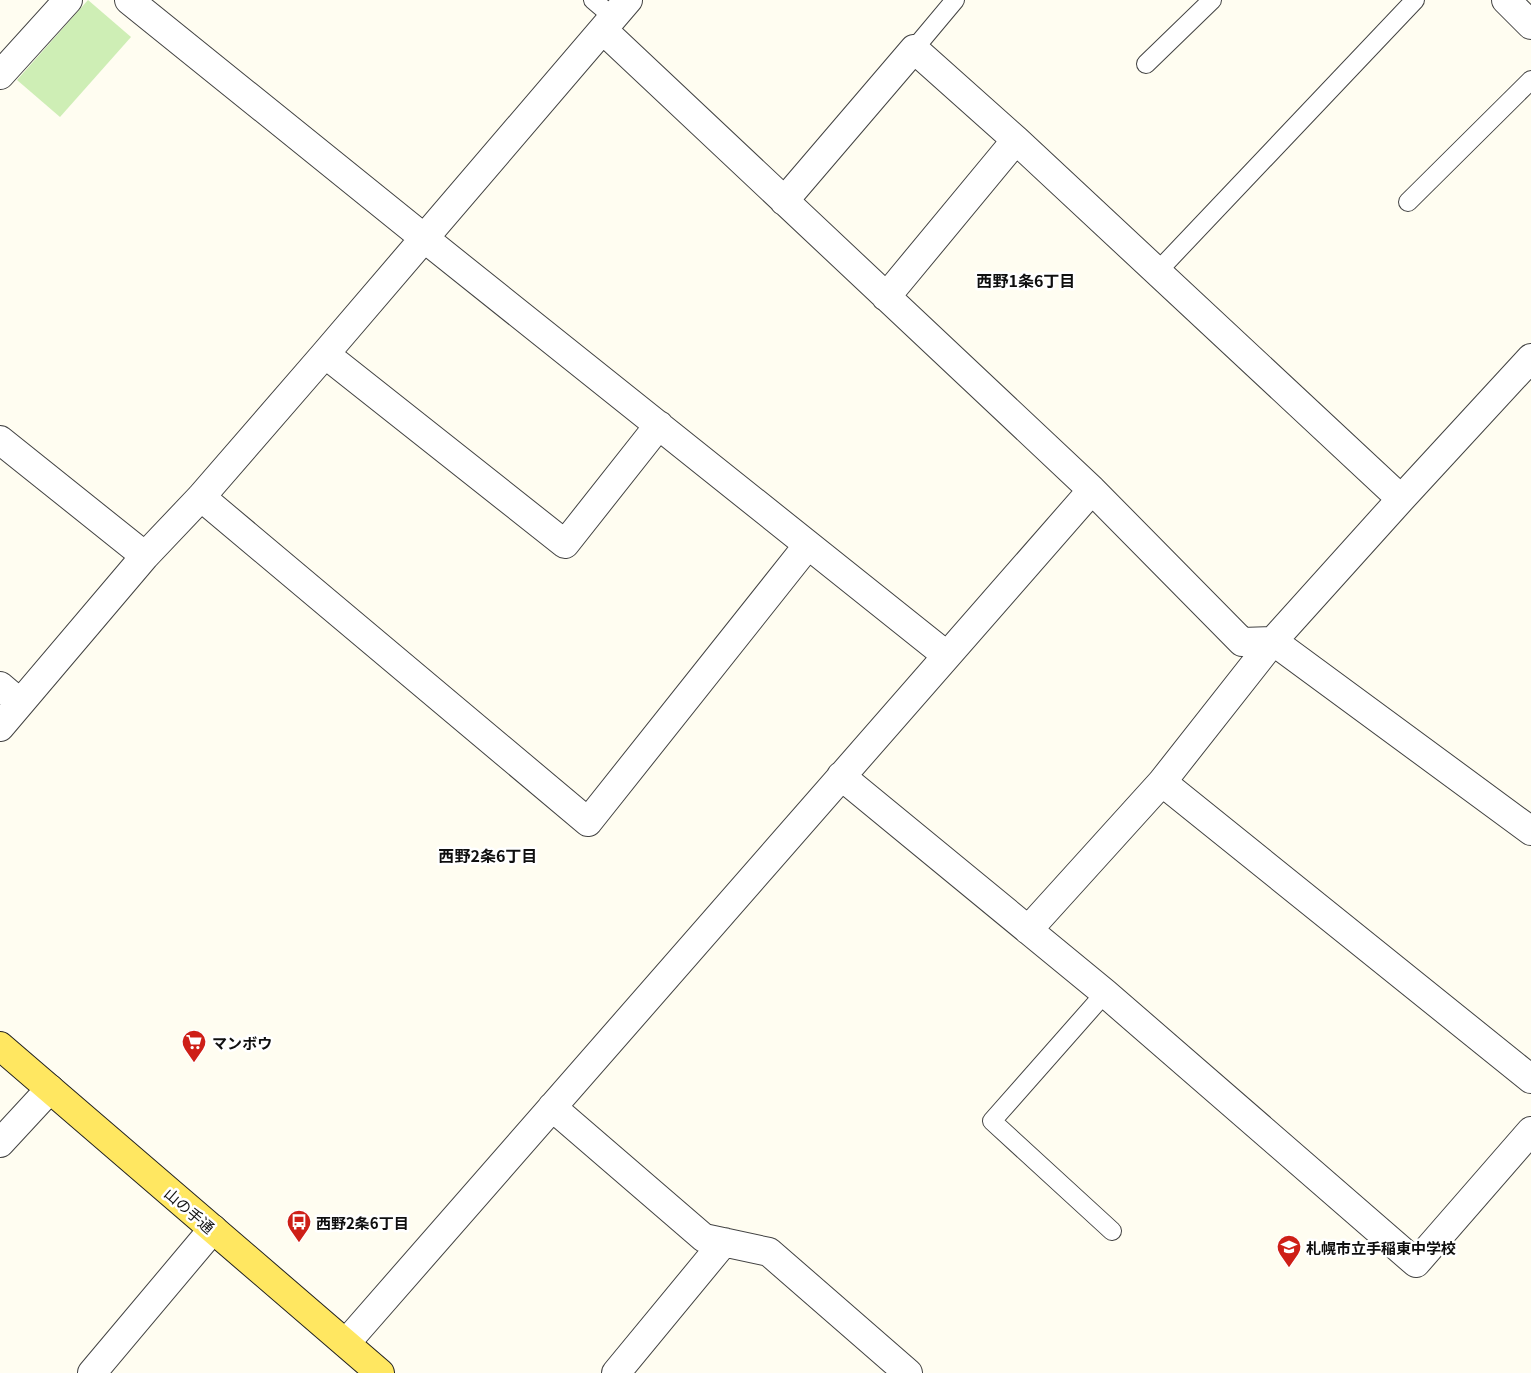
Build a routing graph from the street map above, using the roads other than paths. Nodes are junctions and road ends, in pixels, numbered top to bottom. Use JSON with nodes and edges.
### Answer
{"nodes":[{"id":1,"x":68,"y":0,"type":"edge"},
{"id":2,"x":129,"y":0,"type":"edge"},
{"id":3,"x":955,"y":0,"type":"edge"},
{"id":4,"x":1212,"y":0,"type":"edge"},
{"id":5,"x":1415,"y":0,"type":"edge"},
{"id":6,"x":1506,"y":0,"type":"edge"},
{"id":7,"x":609,"y":12,"type":"edge"},
{"id":8,"x":1531,"y":25,"type":"edge"},
{"id":9,"x":914,"y":48,"type":"junction"},
{"id":10,"x":1146,"y":64,"type":"dead end"},
{"id":11,"x":0,"y":75,"type":"edge"},
{"id":12,"x":1531,"y":80,"type":"edge"},
{"id":13,"x":1016,"y":140,"type":"junction"},
{"id":14,"x":784,"y":200,"type":"junction"},
{"id":15,"x":1408,"y":202,"type":"dead end"},
{"id":16,"x":424,"y":238,"type":"junction"},
{"id":17,"x":1157,"y":272,"type":"junction"},
{"id":18,"x":886,"y":296,"type":"junction"},
{"id":19,"x":325,"y":354,"type":"junction"},
{"id":20,"x":1531,"y":358,"type":"edge"},
{"id":21,"x":659,"y":425,"type":"junction"},
{"id":22,"x":0,"y":440,"type":"edge"},
{"id":23,"x":1092,"y":490,"type":"junction"},
{"id":24,"x":201,"y":497,"type":"junction"},
{"id":25,"x":1400,"y":499,"type":"junction"},
{"id":26,"x":808,"y":545,"type":"junction"},
{"id":27,"x":145,"y":556,"type":"junction"},
{"id":28,"x":1273,"y":641,"type":"junction"},
{"id":29,"x":946,"y":655,"type":"junction"},
{"id":30,"x":10,"y":695,"type":"edge"},
{"id":31,"x":0,"y":727,"type":"edge"},
{"id":32,"x":841,"y":776,"type":"junction"},
{"id":33,"x":1162,"y":782,"type":"junction"},
{"id":34,"x":1531,"y":830,"type":"edge"},
{"id":35,"x":1028,"y":930,"type":"junction"},
{"id":36,"x":1105,"y":993,"type":"junction"},
{"id":37,"x":0,"y":1046,"type":"edge"},
{"id":38,"x":1531,"y":1079,"type":"edge"},
{"id":39,"x":50,"y":1089,"type":"junction"},
{"id":40,"x":552,"y":1107,"type":"junction"},
{"id":41,"x":1531,"y":1131,"type":"edge"},
{"id":42,"x":0,"y":1142,"type":"edge"},
{"id":43,"x":213,"y":1230,"type":"junction"},
{"id":44,"x":1112,"y":1231,"type":"dead end"},
{"id":45,"x":724,"y":1242,"type":"junction"},
{"id":46,"x":346,"y":1343,"type":"junction"},
{"id":47,"x":92,"y":1373,"type":"edge"},
{"id":48,"x":380,"y":1373,"type":"edge"},
{"id":49,"x":616,"y":1373,"type":"edge"},
{"id":50,"x":908,"y":1373,"type":"edge"}],
"edges":[{"from":1,"to":11,"type":"street"},
{"from":2,"to":16,"type":"street"},
{"from":3,"to":9,"type":"lane"},
{"from":4,"to":10,"type":"lane"},
{"from":5,"to":17,"type":"lane"},
{"from":6,"to":8,"type":"street"},
{"from":7,"to":14,"type":"street"},
{"from":7,"to":16,"type":"street"},
{"from":9,"to":13,"type":"street"},
{"from":9,"to":14,"type":"street"},
{"from":12,"to":15,"type":"lane"},
{"from":13,"to":17,"type":"street"},
{"from":13,"to":18,"type":"street"},
{"from":14,"to":18,"type":"street"},
{"from":16,"to":19,"type":"street"},
{"from":16,"to":21,"type":"street"},
{"from":17,"to":25,"type":"street"},
{"from":18,"to":23,"type":"street"},
{"from":19,"to":21,"type":"street"},
{"from":19,"to":24,"type":"street"},
{"from":20,"to":25,"type":"street"},
{"from":21,"to":26,"type":"street"},
{"from":22,"to":27,"type":"street"},
{"from":23,"to":28,"type":"street"},
{"from":23,"to":29,"type":"street"},
{"from":24,"to":26,"type":"street"},
{"from":24,"to":27,"type":"street"},
{"from":25,"to":28,"type":"street"},
{"from":26,"to":29,"type":"street"},
{"from":27,"to":30,"type":"street"},
{"from":28,"to":33,"type":"street"},
{"from":28,"to":34,"type":"street"},
{"from":29,"to":32,"type":"street"},
{"from":30,"to":31,"type":"street"},
{"from":32,"to":35,"type":"street"},
{"from":32,"to":40,"type":"street"},
{"from":33,"to":35,"type":"street"},
{"from":33,"to":38,"type":"street"},
{"from":35,"to":36,"type":"street"},
{"from":36,"to":41,"type":"street"},
{"from":36,"to":44,"type":"lane"},
{"from":37,"to":39,"type":"main road","name":"山の手通"},
{"from":39,"to":42,"type":"street"},
{"from":39,"to":43,"type":"main road","name":"山の手通"},
{"from":40,"to":45,"type":"street"},
{"from":40,"to":46,"type":"street"},
{"from":43,"to":46,"type":"main road","name":"山の手通"},
{"from":43,"to":47,"type":"street"},
{"from":45,"to":49,"type":"street"},
{"from":45,"to":50,"type":"street"},
{"from":46,"to":48,"type":"main road","name":"山の手通"}]}
